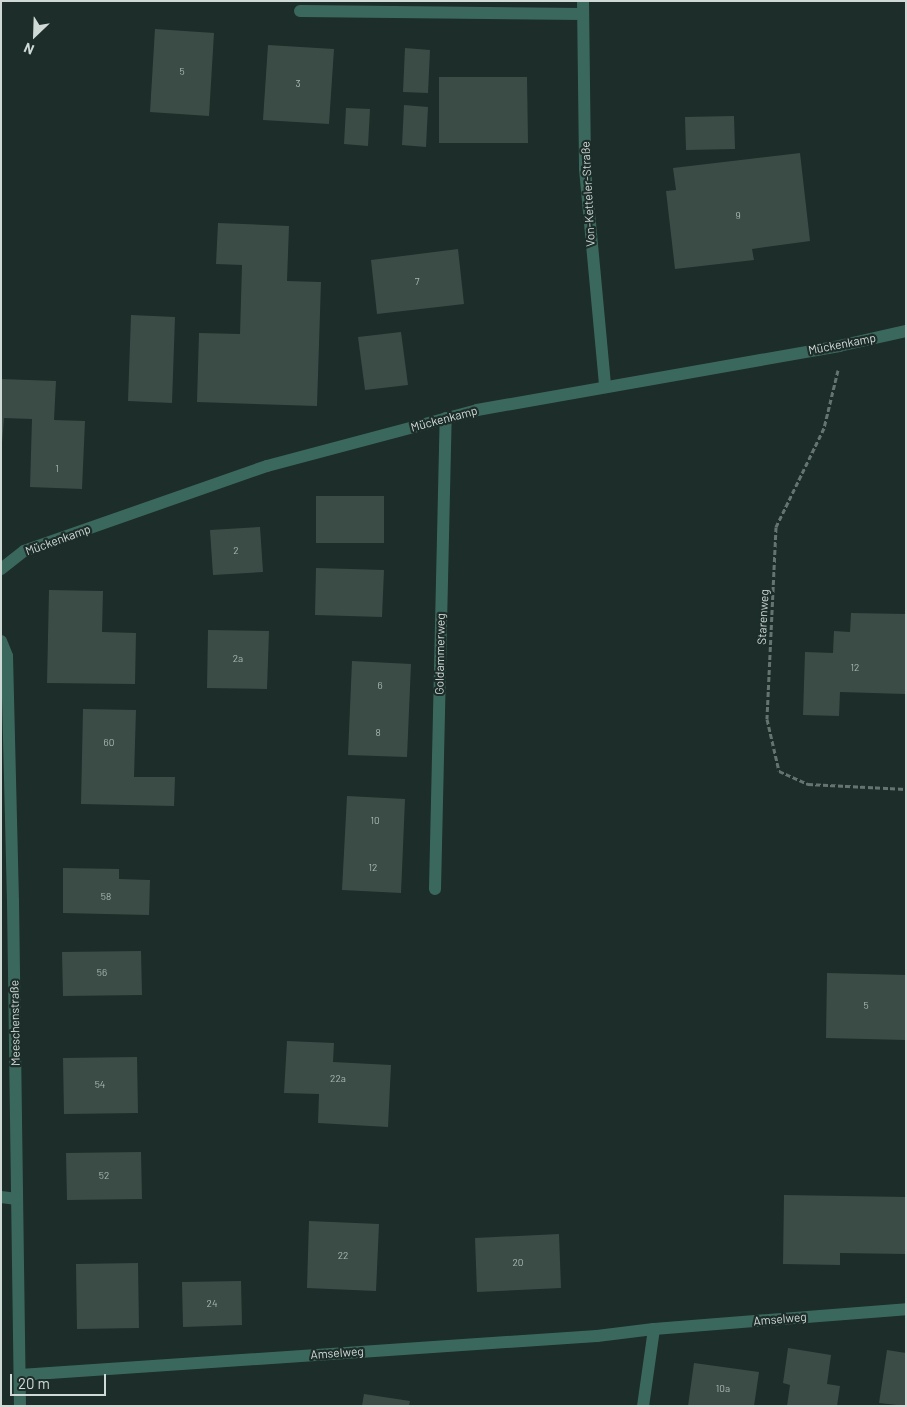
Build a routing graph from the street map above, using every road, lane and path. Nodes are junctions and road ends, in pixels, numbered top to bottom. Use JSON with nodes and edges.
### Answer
{"nodes":[{"id":1,"x":583,"y":8,"type":"edge"},
{"id":2,"x":300,"y":11,"type":"dead end"},
{"id":3,"x":906,"y":332,"type":"edge"},
{"id":4,"x":839,"y":346,"type":"junction"},
{"id":5,"x":605,"y":386,"type":"junction"},
{"id":6,"x":446,"y":418,"type":"junction"},
{"id":7,"x":1,"y":569,"type":"edge"},
{"id":8,"x":1,"y":641,"type":"edge"},
{"id":9,"x":906,"y":789,"type":"edge"},
{"id":10,"x":435,"y":889,"type":"dead end"},
{"id":11,"x":1,"y":1198,"type":"edge"},
{"id":12,"x":17,"y":1199,"type":"junction"},
{"id":13,"x":906,"y":1309,"type":"edge"},
{"id":14,"x":654,"y":1329,"type":"junction"},
{"id":15,"x":20,"y":1375,"type":"junction"},
{"id":16,"x":20,"y":1406,"type":"edge"},
{"id":17,"x":643,"y":1406,"type":"edge"}],
"edges":[{"from":1,"to":2,"type":"street"},
{"from":1,"to":5,"type":"street","name":"Von-Ketteler-Straße"},
{"from":3,"to":4,"type":"street","name":"Mückenkamp"},
{"from":4,"to":5,"type":"street","name":"Mückenkamp"},
{"from":4,"to":9,"type":"path","name":"Starenweg"},
{"from":5,"to":6,"type":"street","name":"Mückenkamp"},
{"from":6,"to":7,"type":"street","name":"Mückenkamp"},
{"from":6,"to":10,"type":"street","name":"Goldammerweg"},
{"from":8,"to":12,"type":"street","name":"Meeschenstraße"},
{"from":11,"to":12,"type":"street"},
{"from":12,"to":15,"type":"street","name":"Meeschenstraße"},
{"from":13,"to":14,"type":"street","name":"Amselweg"},
{"from":14,"to":15,"type":"street","name":"Amselweg"},
{"from":14,"to":17,"type":"street"},
{"from":15,"to":16,"type":"street","name":"Meeschenstraße"}]}
